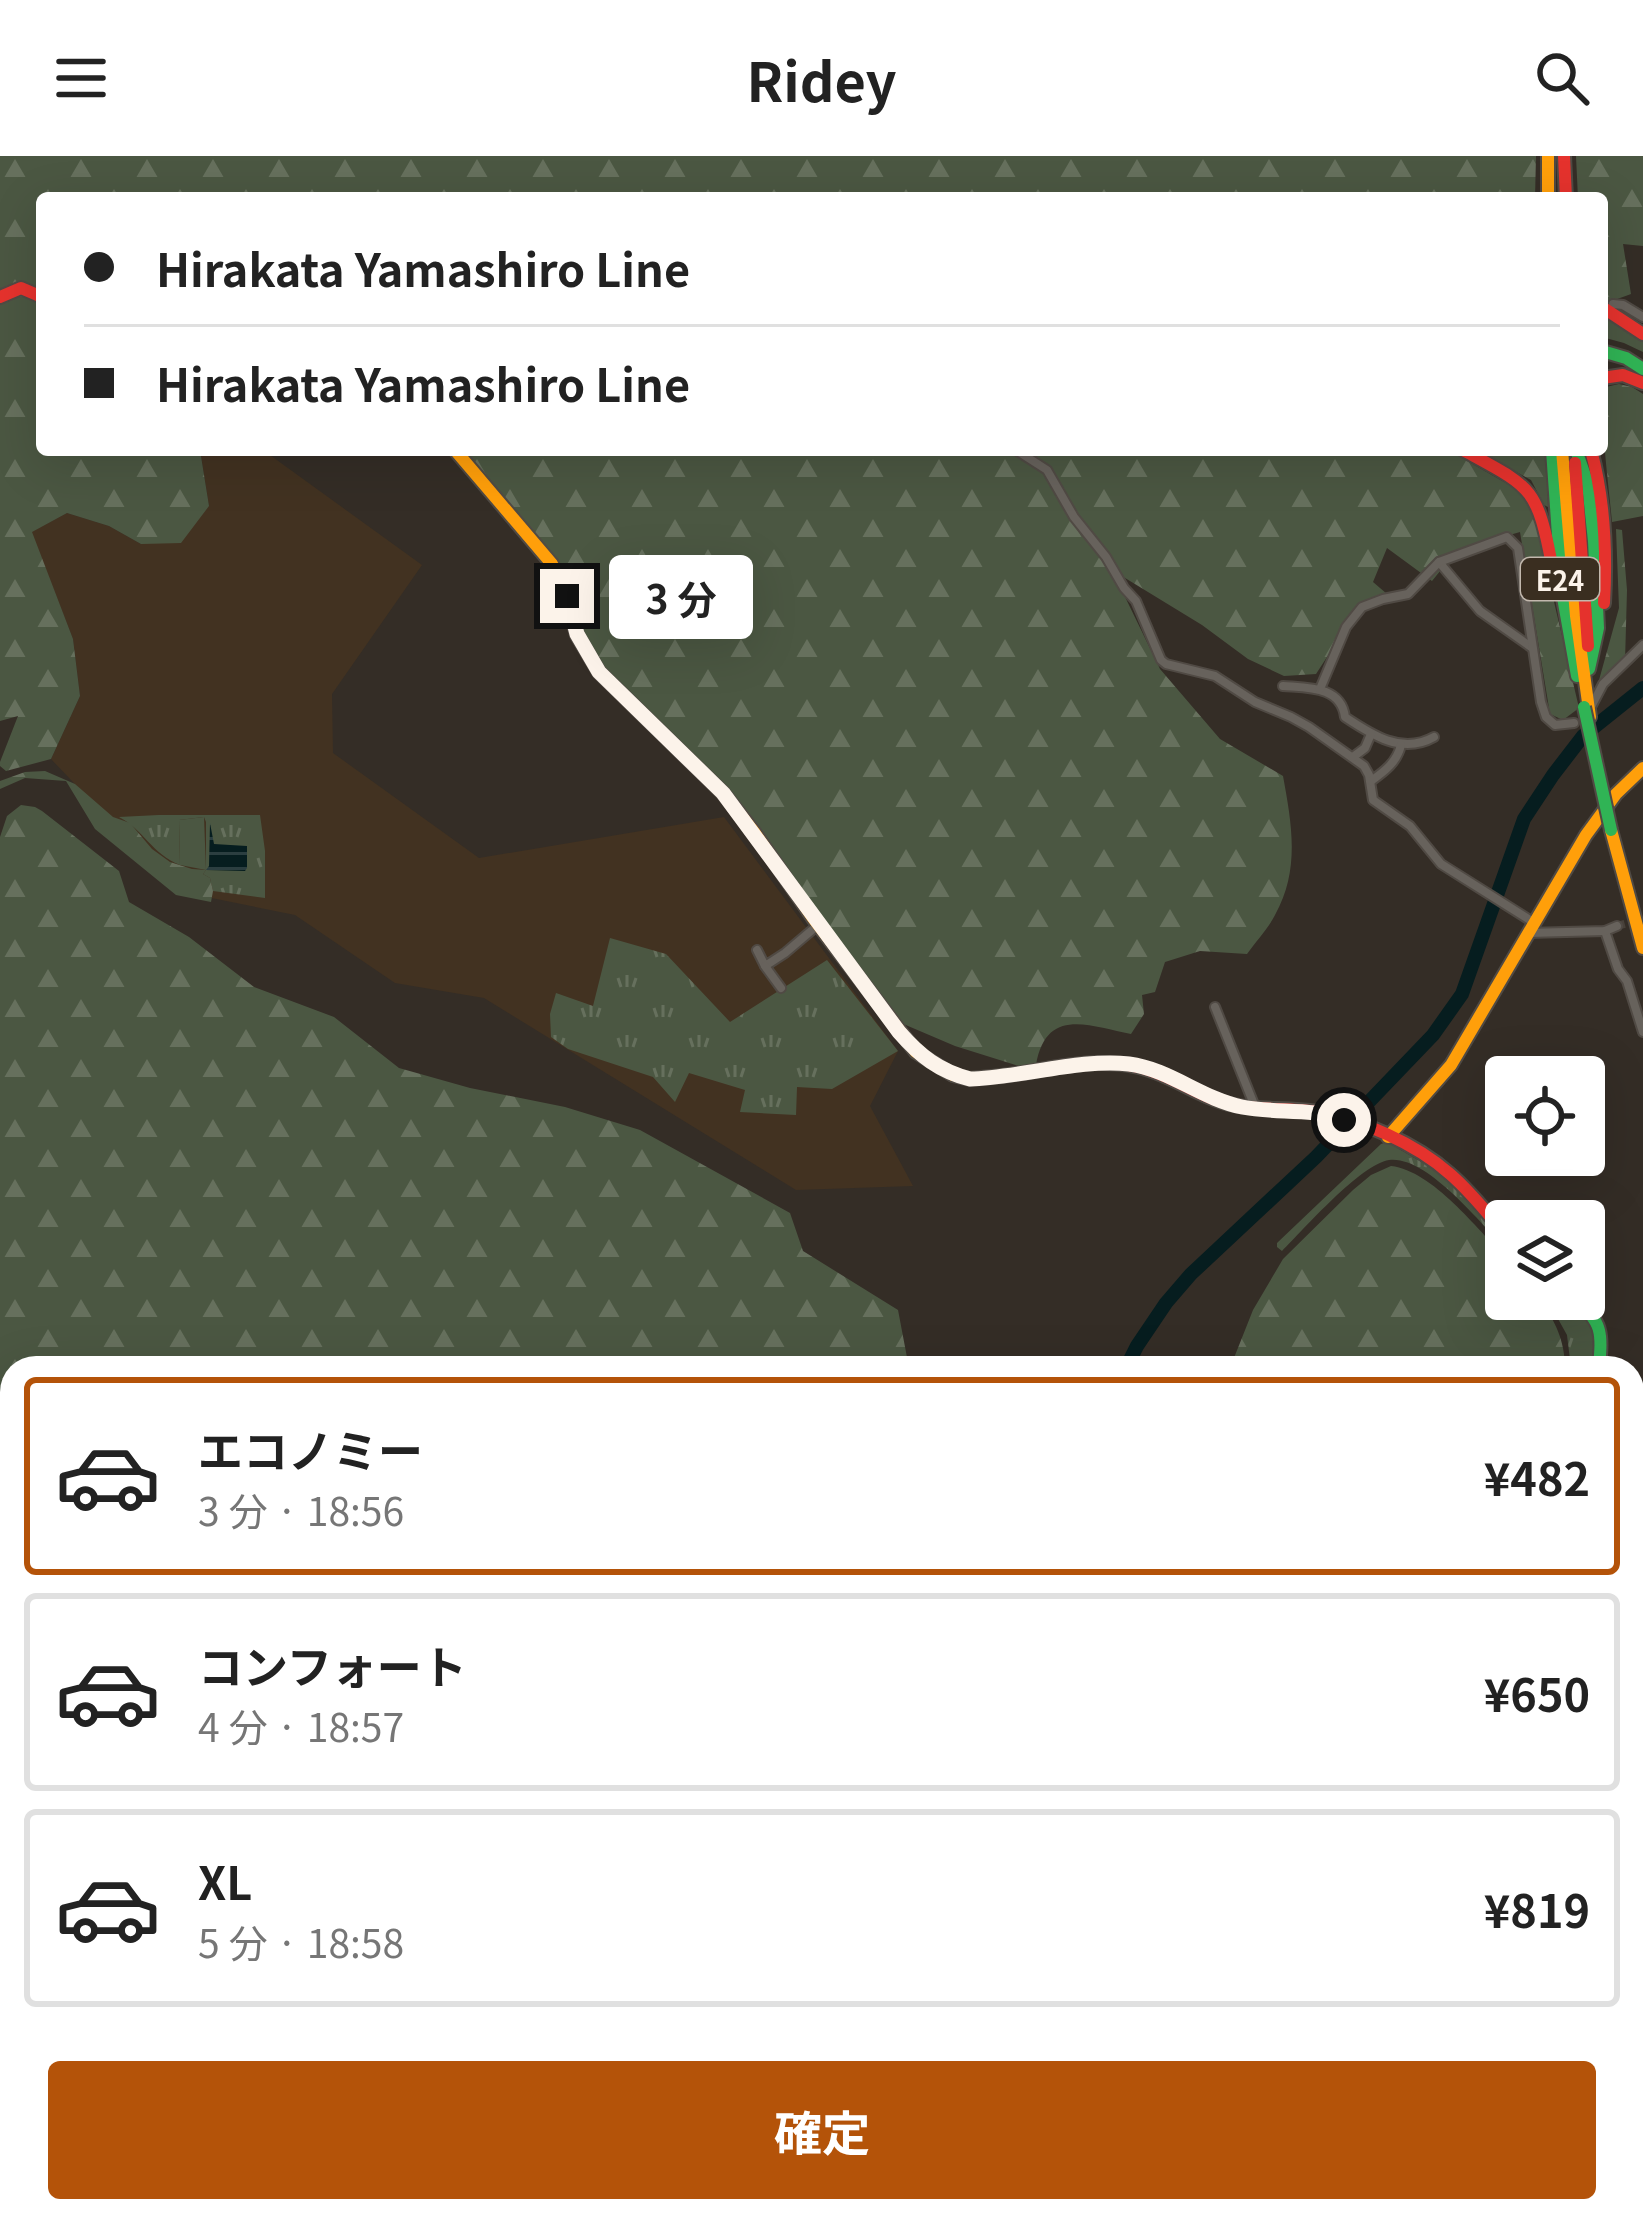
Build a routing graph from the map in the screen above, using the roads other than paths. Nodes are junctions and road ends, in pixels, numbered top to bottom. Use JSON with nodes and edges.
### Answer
{"nodes":[{"id":1,"x":1546,"y":156,"type":"edge"},
{"id":2,"x":1561,"y":156,"type":"edge"},
{"id":3,"x":1546,"y":192,"type":"edge"},
{"id":4,"x":1562,"y":192,"type":"edge"},
{"id":5,"x":36,"y":295,"type":"edge"},
{"id":6,"x":0,"y":297,"type":"edge"},
{"id":7,"x":1608,"y":306,"type":"edge"},
{"id":8,"x":1643,"y":316,"type":"edge"},
{"id":9,"x":1643,"y":334,"type":"edge"},
{"id":10,"x":1608,"y":348,"type":"edge"},
{"id":11,"x":1643,"y":364,"type":"edge"},
{"id":12,"x":1608,"y":376,"type":"edge"},
{"id":13,"x":1643,"y":382,"type":"edge"},
{"id":14,"x":460,"y":456,"type":"edge"},
{"id":15,"x":1025,"y":456,"type":"edge"},
{"id":16,"x":1474,"y":456,"type":"edge"},
{"id":17,"x":1552,"y":456,"type":"edge"},
{"id":18,"x":1578,"y":456,"type":"edge"},
{"id":19,"x":1578,"y":456,"type":"edge"},
{"id":20,"x":1580,"y":456,"type":"edge"},
{"id":21,"x":1439,"y":562,"type":"junction"},
{"id":22,"x":1595,"y":635,"type":"junction"},
{"id":23,"x":1643,"y":645,"type":"edge"},
{"id":24,"x":1532,"y":648,"type":"junction"},
{"id":25,"x":1572,"y":653,"type":"junction"},
{"id":26,"x":1586,"y":665,"type":"junction"},
{"id":27,"x":1283,"y":686,"type":"dead end"},
{"id":28,"x":1320,"y":689,"type":"junction"},
{"id":29,"x":1588,"y":709,"type":"junction"},
{"id":30,"x":1574,"y":722,"type":"dead end"},
{"id":31,"x":1371,"y":734,"type":"junction"},
{"id":32,"x":1433,"y":736,"type":"dead end"},
{"id":33,"x":1401,"y":745,"type":"junction"},
{"id":34,"x":1353,"y":757,"type":"junction"},
{"id":35,"x":1643,"y":768,"type":"edge"},
{"id":36,"x":1370,"y":782,"type":"junction"},
{"id":37,"x":818,"y":925,"type":"junction"},
{"id":38,"x":1617,"y":926,"type":"tunnel mouth"},
{"id":39,"x":1530,"y":928,"type":"junction"},
{"id":40,"x":1605,"y":931,"type":"junction"},
{"id":41,"x":1643,"y":948,"type":"edge"},
{"id":42,"x":757,"y":950,"type":"dead end"},
{"id":43,"x":765,"y":966,"type":"junction"},
{"id":44,"x":781,"y":988,"type":"dead end"},
{"id":45,"x":1215,"y":1006,"type":"dead end"},
{"id":46,"x":1643,"y":1032,"type":"edge"},
{"id":47,"x":1255,"y":1108,"type":"junction"},
{"id":48,"x":1388,"y":1137,"type":"junction"},
{"id":49,"x":1485,"y":1213,"type":"edge"},
{"id":50,"x":1597,"y":1320,"type":"edge"},
{"id":51,"x":1599,"y":1356,"type":"edge"}],
"edges":[{"from":1,"to":3,"type":"main road"},
{"from":2,"to":4,"type":"main road"},
{"from":5,"to":6,"type":"main road"},
{"from":7,"to":8,"type":"street"},
{"from":7,"to":9,"type":"main road"},
{"from":10,"to":11,"type":"main road"},
{"from":12,"to":13,"type":"main road"},
{"from":14,"to":37,"type":"main road"},
{"from":15,"to":34,"type":"street"},
{"from":16,"to":25,"type":"main road"},
{"from":17,"to":25,"type":"main road","number":"E24"},
{"from":18,"to":22,"type":"main road"},
{"from":19,"to":26,"type":"main road"},
{"from":20,"to":22,"type":"main road"},
{"from":21,"to":24,"type":"street"},
{"from":21,"to":24,"type":"street"},
{"from":21,"to":28,"type":"street"},
{"from":22,"to":26,"type":"main road"},
{"from":23,"to":29,"type":"street"},
{"from":24,"to":30,"type":"street"},
{"from":25,"to":29,"type":"main road","number":"E24"},
{"from":26,"to":29,"type":"main road","number":"E24"},
{"from":27,"to":28,"type":"street"},
{"from":28,"to":31,"type":"street"},
{"from":29,"to":41,"type":"main road","number":"E24","bridge":true},
{"from":31,"to":33,"type":"street"},
{"from":31,"to":34,"type":"street"},
{"from":32,"to":33,"type":"street"},
{"from":33,"to":36,"type":"street"},
{"from":34,"to":36,"type":"street"},
{"from":35,"to":39,"type":"main road"},
{"from":36,"to":39,"type":"street"},
{"from":37,"to":43,"type":"street"},
{"from":37,"to":47,"type":"main road"},
{"from":38,"to":40,"type":"street"},
{"from":39,"to":40,"type":"street"},
{"from":39,"to":48,"type":"main road"},
{"from":40,"to":46,"type":"street"},
{"from":42,"to":43,"type":"street"},
{"from":43,"to":44,"type":"street"},
{"from":45,"to":47,"type":"street"},
{"from":47,"to":48,"type":"main road"},
{"from":48,"to":49,"type":"main road"},
{"from":50,"to":51,"type":"main road"}]}
